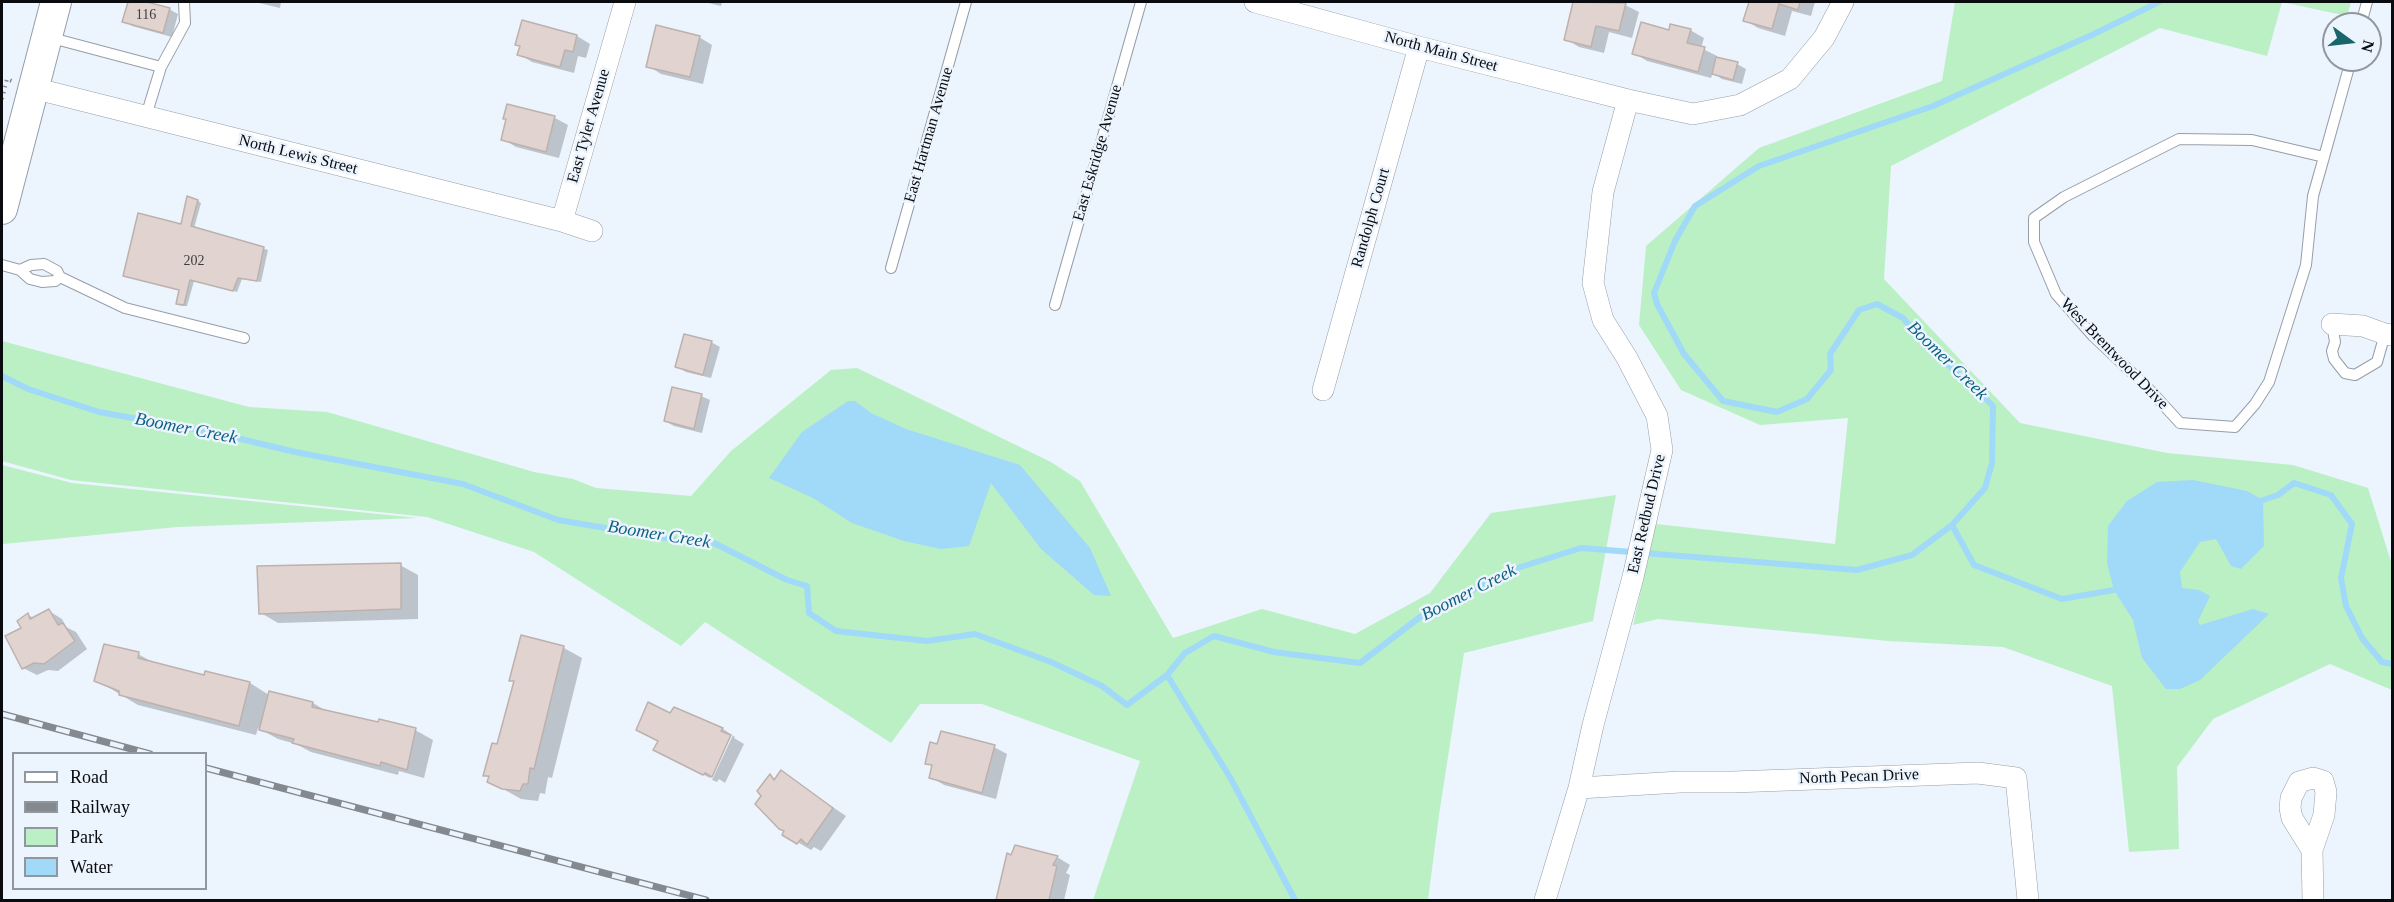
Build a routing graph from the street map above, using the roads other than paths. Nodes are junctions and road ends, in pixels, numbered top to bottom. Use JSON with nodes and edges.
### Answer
{"nodes":[{"id":1,"x":56,"y":2,"type":"edge"},
{"id":2,"x":184,"y":2,"type":"edge"},
{"id":3,"x":625,"y":2,"type":"edge"},
{"id":4,"x":966,"y":2,"type":"edge"},
{"id":5,"x":1141,"y":2,"type":"edge"},
{"id":6,"x":1255,"y":2,"type":"edge"},
{"id":7,"x":1843,"y":2,"type":"edge"},
{"id":8,"x":1299,"y":7,"type":"edge"},
{"id":9,"x":47,"y":37,"type":"junction"},
{"id":10,"x":1419,"y":47,"type":"junction"},
{"id":11,"x":161,"y":67,"type":"junction"},
{"id":12,"x":2348,"y":72,"type":"edge"},
{"id":13,"x":33,"y":88,"type":"junction"},
{"id":14,"x":1628,"y":100,"type":"junction"},
{"id":15,"x":146,"y":116,"type":"junction"},
{"id":16,"x":2324,"y":157,"type":"junction"},
{"id":17,"x":3,"y":197,"type":"edge"},
{"id":18,"x":562,"y":221,"type":"junction"},
{"id":19,"x":592,"y":231,"type":"dead end"},
{"id":20,"x":2,"y":265,"type":"edge"},
{"id":21,"x":891,"y":268,"type":"dead end"},
{"id":22,"x":20,"y":270,"type":"junction"},
{"id":23,"x":60,"y":278,"type":"junction"},
{"id":24,"x":1055,"y":305,"type":"dead end"},
{"id":25,"x":2332,"y":324,"type":"joint"},
{"id":26,"x":2389,"y":335,"type":"edge"},
{"id":27,"x":244,"y":338,"type":"dead end"},
{"id":28,"x":1323,"y":390,"type":"dead end"},
{"id":29,"x":1579,"y":788,"type":"junction"},
{"id":30,"x":2312,"y":850,"type":"dead end"},
{"id":31,"x":1545,"y":900,"type":"edge"},
{"id":32,"x":2028,"y":900,"type":"edge"},
{"id":33,"x":2313,"y":900,"type":"edge"}],
"edges":[{"from":1,"to":9,"type":"main road"},
{"from":2,"to":11,"type":"lane"},
{"from":3,"to":18,"type":"street","name":"East Tyler Avenue"},
{"from":4,"to":21,"type":"lane","name":"East Hartman Avenue"},
{"from":5,"to":24,"type":"lane","name":"East Eskridge Avenue"},
{"from":6,"to":8,"type":"street","name":"North Main Street"},
{"from":7,"to":14,"type":"street","name":"North Main Street"},
{"from":8,"to":10,"type":"street","name":"North Main Street"},
{"from":9,"to":11,"type":"lane"},
{"from":9,"to":13,"type":"main road"},
{"from":10,"to":14,"type":"street","name":"North Main Street"},
{"from":10,"to":28,"type":"street","name":"Randolph Court"},
{"from":11,"to":15,"type":"lane"},
{"from":12,"to":16,"type":"lane","name":"West Brentwood Drive"},
{"from":13,"to":15,"type":"street","name":"North Lewis Street"},
{"from":13,"to":17,"type":"main road"},
{"from":14,"to":29,"type":"street","name":"East Redbud Drive"},
{"from":15,"to":18,"type":"street","name":"North Lewis Street"},
{"from":16,"to":16,"type":"lane","name":"West Brentwood Drive"},
{"from":18,"to":19,"type":"street"},
{"from":20,"to":22,"type":"lane"},
{"from":22,"to":23,"type":"lane"},
{"from":22,"to":23,"type":"lane"},
{"from":23,"to":27,"type":"lane"},
{"from":25,"to":26,"type":"street"},
{"from":25,"to":26,"type":"lane"},
{"from":29,"to":31,"type":"street","name":"East Redbud Drive"},
{"from":29,"to":32,"type":"street","name":"North Pecan Drive"},
{"from":30,"to":33,"type":"street"}]}
